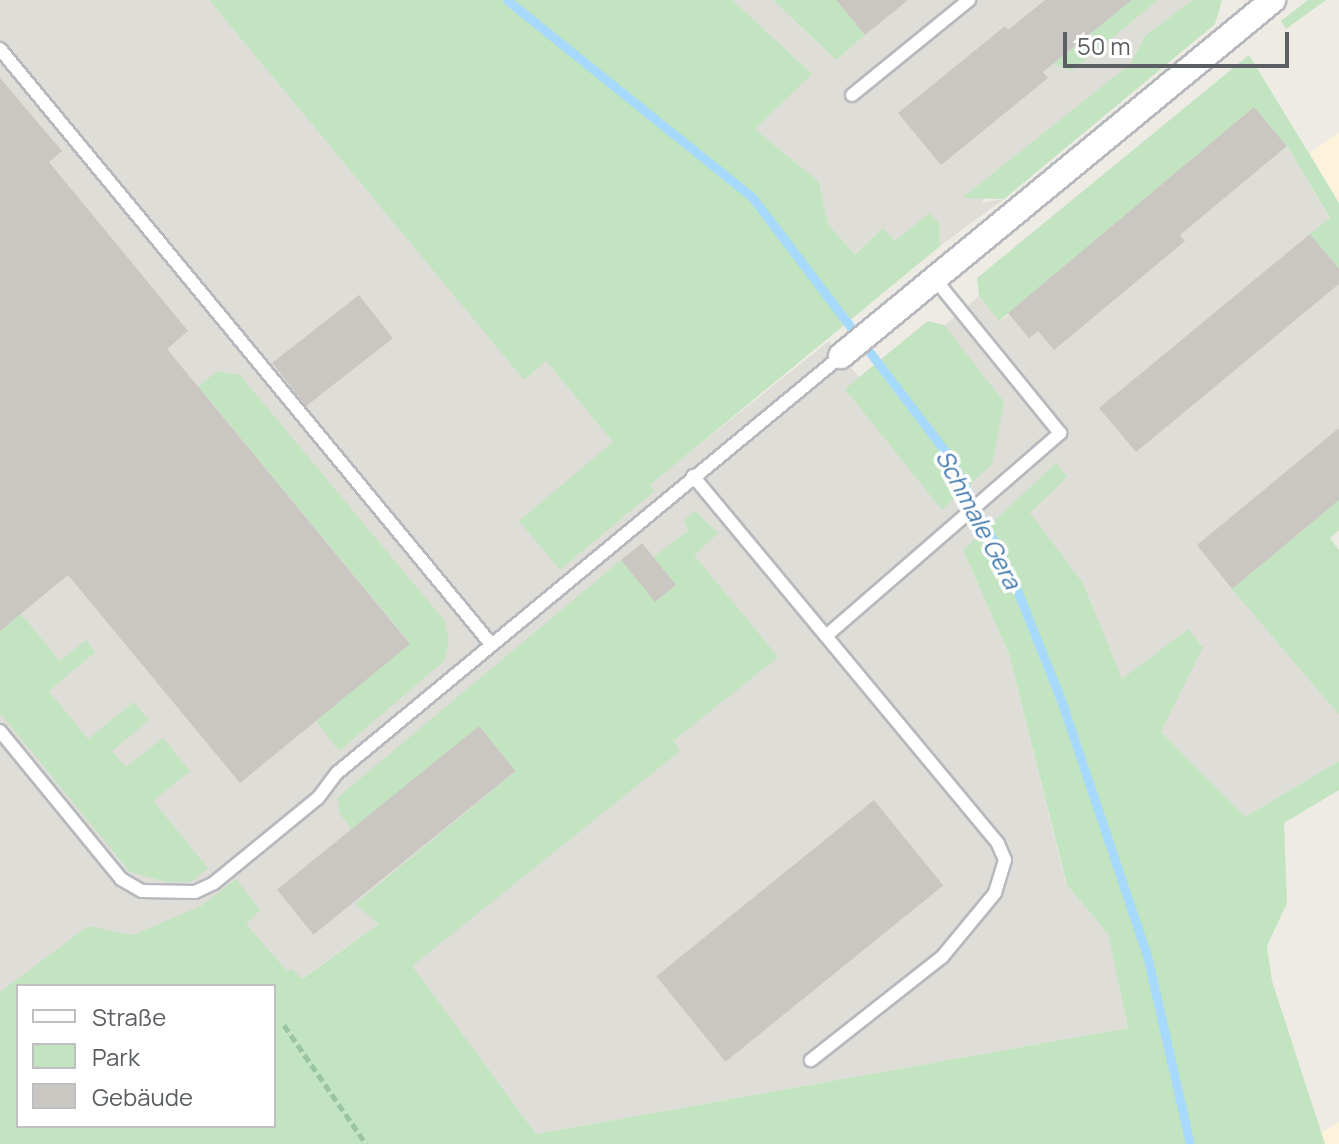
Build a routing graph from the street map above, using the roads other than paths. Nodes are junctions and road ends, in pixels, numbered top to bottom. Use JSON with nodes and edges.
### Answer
{"nodes":[{"id":1,"x":969,"y":0,"type":"edge"},
{"id":2,"x":1262,"y":3,"type":"edge"},
{"id":3,"x":0,"y":49,"type":"edge"},
{"id":4,"x":852,"y":95,"type":"dead end"},
{"id":5,"x":935,"y":279,"type":"junction"},
{"id":6,"x":841,"y":356,"type":"joint"},
{"id":7,"x":693,"y":476,"type":"junction"},
{"id":8,"x":826,"y":636,"type":"junction"},
{"id":9,"x":491,"y":644,"type":"junction"},
{"id":10,"x":0,"y":731,"type":"edge"},
{"id":11,"x":811,"y":1060,"type":"dead end"}],
"edges":[{"from":1,"to":4,"type":"lane"},
{"from":2,"to":5,"type":"street"},
{"from":3,"to":9,"type":"lane"},
{"from":5,"to":6,"type":"street"},
{"from":5,"to":8,"type":"lane"},
{"from":6,"to":7,"type":"lane"},
{"from":7,"to":8,"type":"lane"},
{"from":7,"to":9,"type":"lane"},
{"from":8,"to":11,"type":"lane"},
{"from":9,"to":10,"type":"lane"}]}
